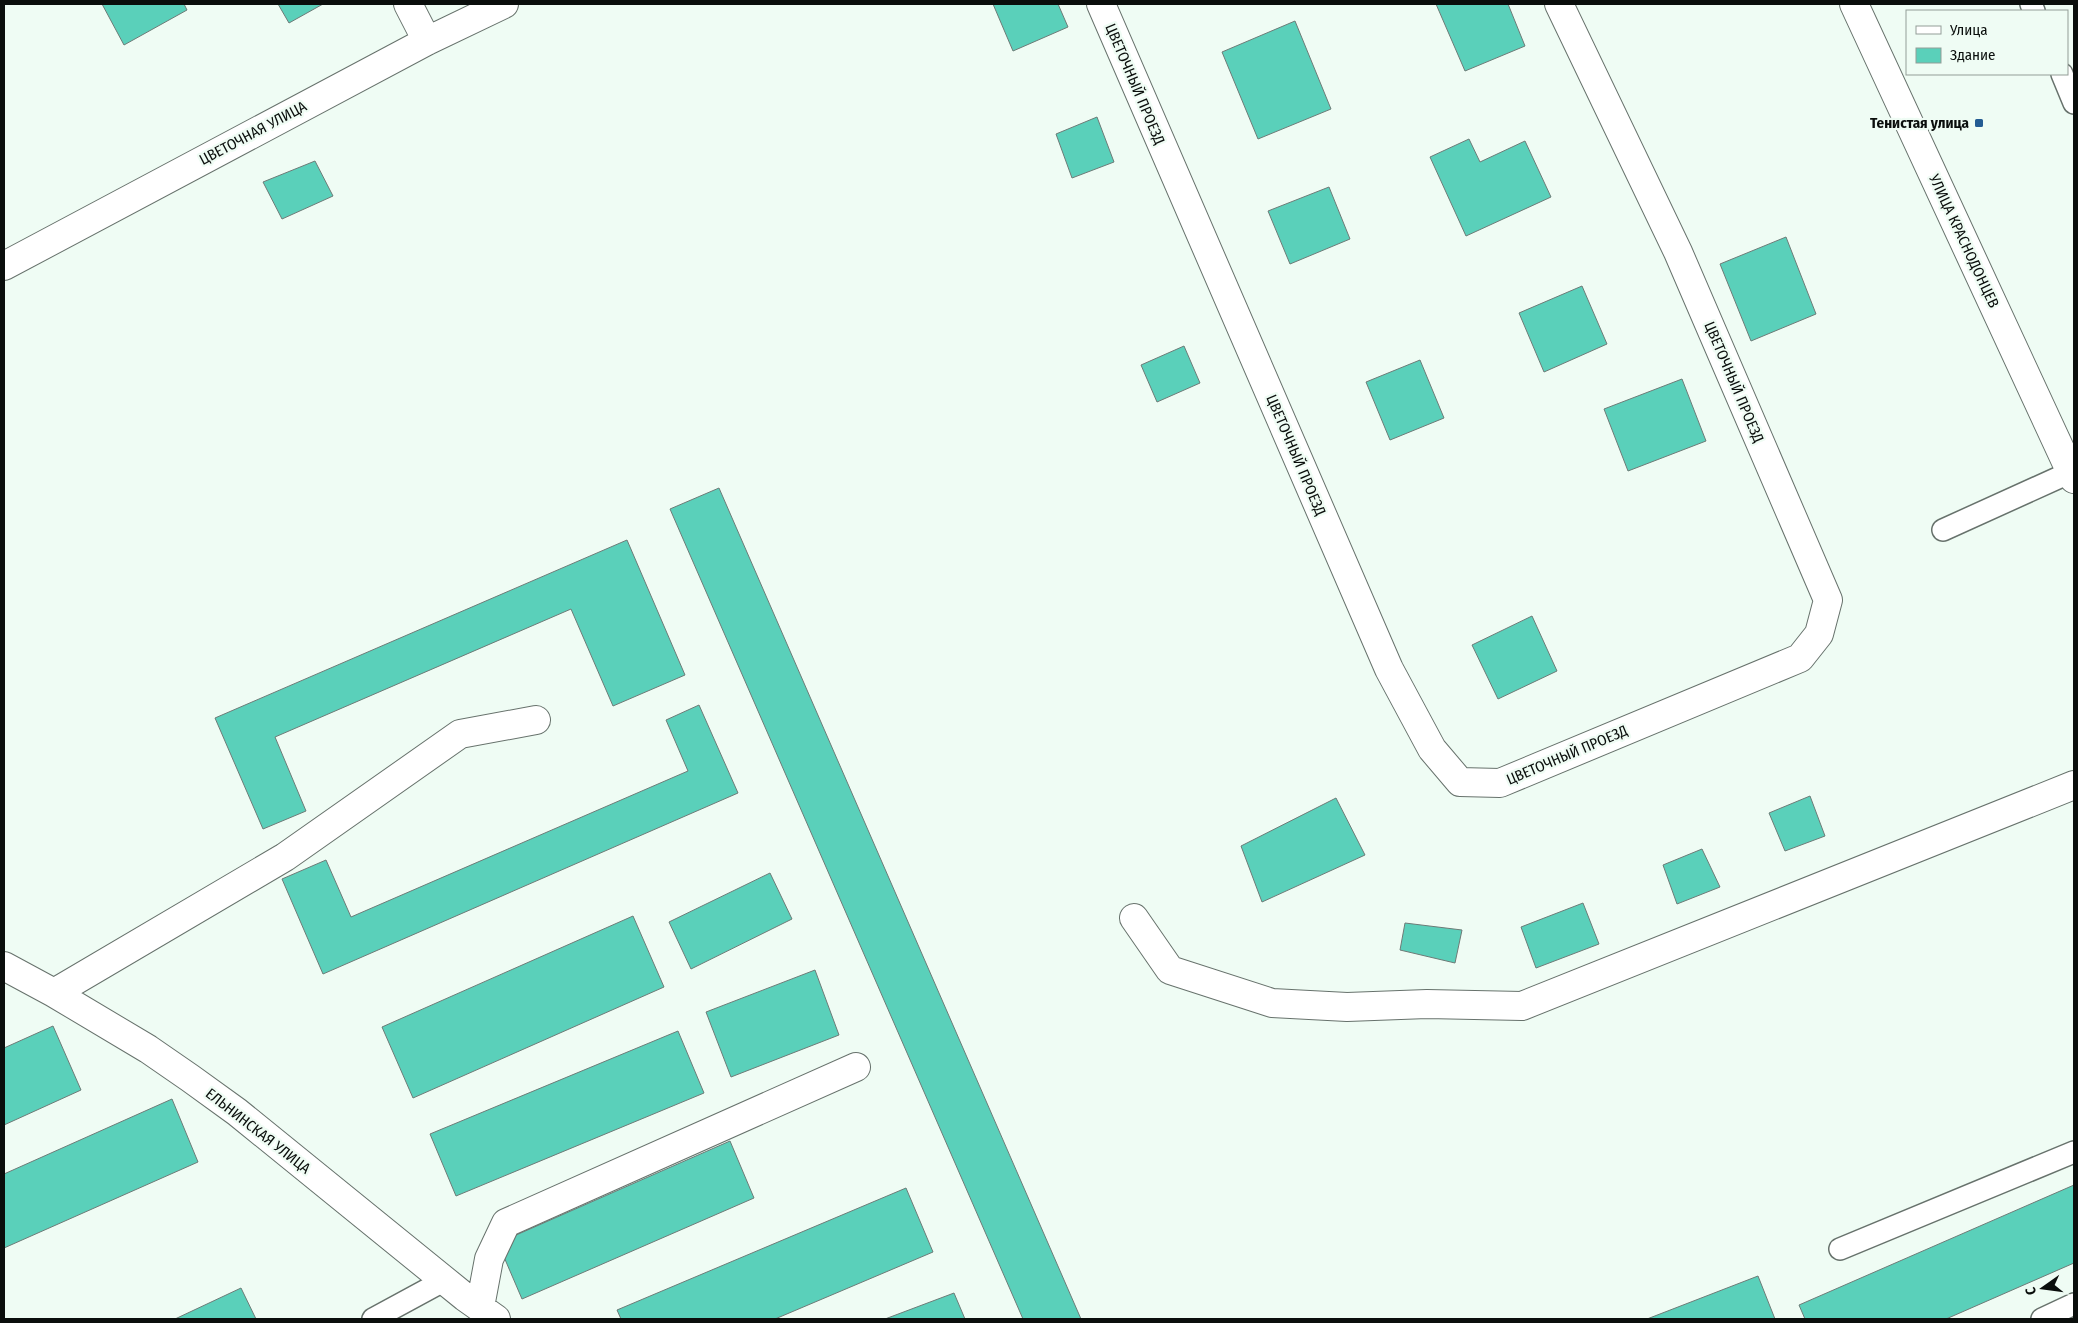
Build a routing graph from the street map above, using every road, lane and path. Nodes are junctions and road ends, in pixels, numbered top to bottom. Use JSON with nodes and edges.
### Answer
{"nodes":[{"id":1,"x":408,"y":4,"type":"edge"},
{"id":2,"x":504,"y":4,"type":"edge"},
{"id":3,"x":1101,"y":4,"type":"edge"},
{"id":4,"x":1559,"y":4,"type":"edge"},
{"id":5,"x":1854,"y":4,"type":"edge"},
{"id":6,"x":427,"y":41,"type":"junction"},
{"id":7,"x":2062,"y":75,"type":"edge"},
{"id":8,"x":2074,"y":103,"type":"edge"},
{"id":9,"x":4,"y":266,"type":"edge"},
{"id":10,"x":2073,"y":476,"type":"edge"},
{"id":11,"x":1943,"y":530,"type":"dead end"},
{"id":12,"x":536,"y":720,"type":"dead end"},
{"id":13,"x":2074,"y":785,"type":"edge"},
{"id":14,"x":1134,"y":918,"type":"dead end"},
{"id":15,"x":4,"y":966,"type":"edge"},
{"id":16,"x":54,"y":993,"type":"junction"},
{"id":17,"x":856,"y":1067,"type":"dead end"},
{"id":18,"x":2074,"y":1152,"type":"edge"},
{"id":19,"x":1840,"y":1249,"type":"dead end"},
{"id":20,"x":445,"y":1280,"type":"junction"},
{"id":21,"x":2074,"y":1304,"type":"edge"},
{"id":22,"x":488,"y":1313,"type":"edge"},
{"id":23,"x":373,"y":1319,"type":"edge"},
{"id":24,"x":2042,"y":1319,"type":"edge"}],
"edges":[{"from":1,"to":6,"type":"street"},
{"from":2,"to":6,"type":"street","name":"ЦВЕТОЧНАЯ УЛИЦА"},
{"from":3,"to":4,"type":"street","name":"ЦВЕТОЧНЫЙ ПРОЕЗД"},
{"from":5,"to":10,"type":"street","name":"УЛИЦА КРАСНОДОНЦЕВ"},
{"from":6,"to":9,"type":"street","name":"ЦВЕТОЧНАЯ УЛИЦА"},
{"from":7,"to":8,"type":"lane"},
{"from":10,"to":11,"type":"lane"},
{"from":12,"to":16,"type":"street"},
{"from":13,"to":14,"type":"street"},
{"from":15,"to":16,"type":"street","name":"ЕЛЬНИНСКАЯ УЛИЦА"},
{"from":16,"to":20,"type":"street","name":"ЕЛЬНИНСКАЯ УЛИЦА"},
{"from":17,"to":22,"type":"street"},
{"from":18,"to":19,"type":"lane"},
{"from":20,"to":22,"type":"street","name":"ЕЛЬНИНСКАЯ УЛИЦА"},
{"from":20,"to":23,"type":"lane"},
{"from":21,"to":24,"type":"lane"}]}
